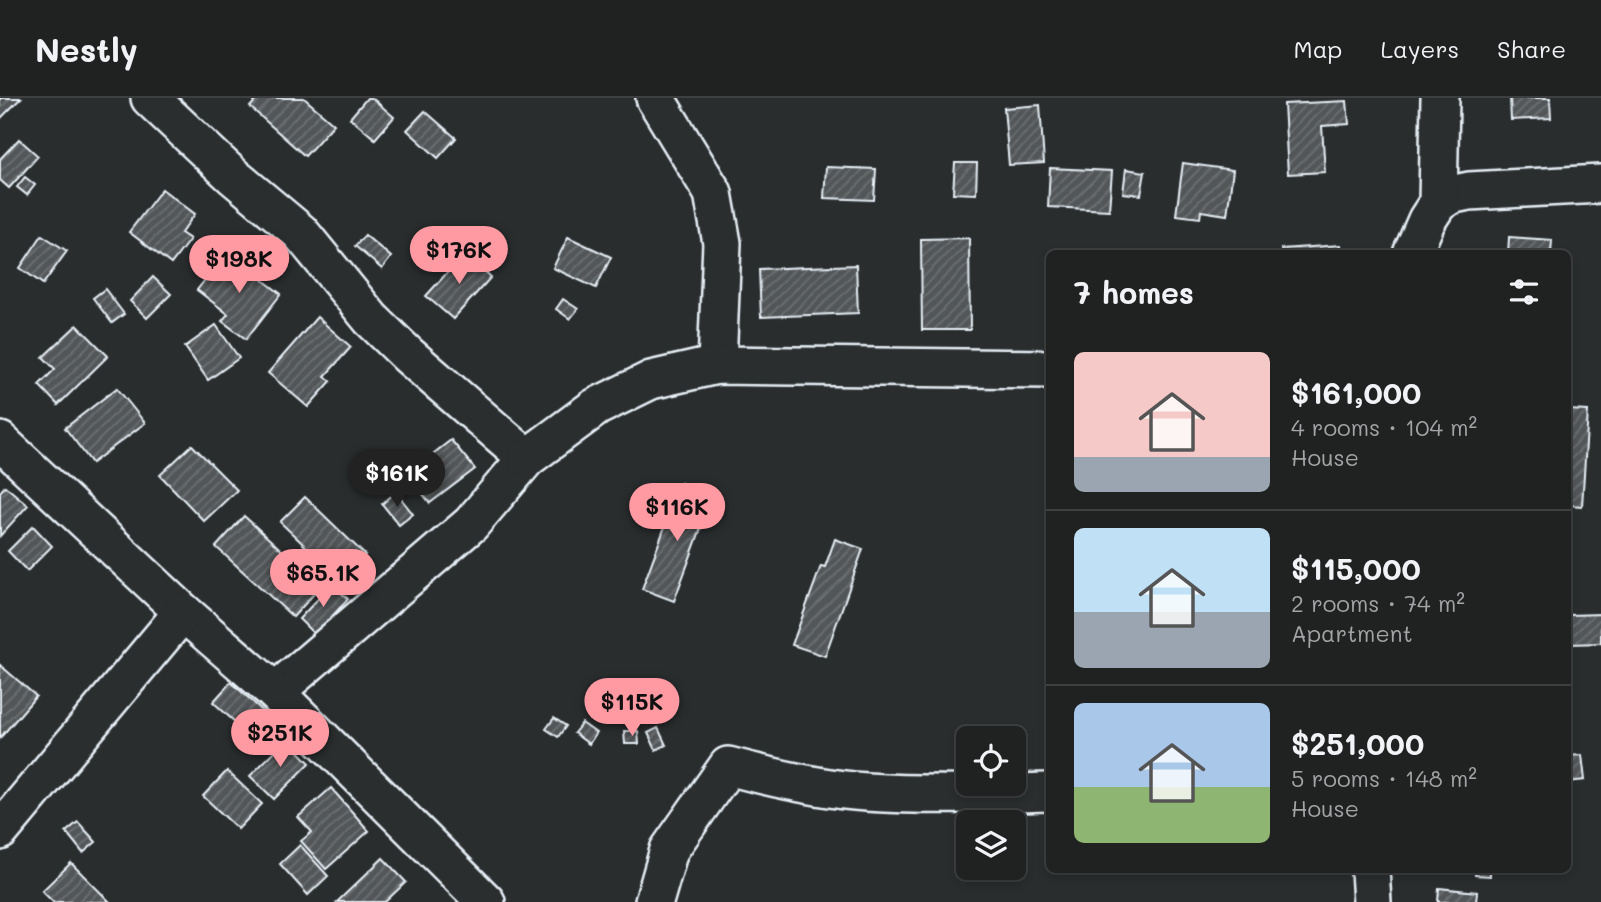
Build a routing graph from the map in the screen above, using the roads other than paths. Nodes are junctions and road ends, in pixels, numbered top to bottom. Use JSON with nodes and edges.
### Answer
{"nodes":[{"id":1,"x":149,"y":98,"type":"edge"},
{"id":2,"x":655,"y":98,"type":"edge"},
{"id":3,"x":1440,"y":98,"type":"edge"},
{"id":4,"x":1601,"y":184,"type":"edge"},
{"id":5,"x":1442,"y":192,"type":"junction"},
{"id":6,"x":1414,"y":250,"type":"edge"},
{"id":7,"x":717,"y":365,"type":"junction"},
{"id":8,"x":1046,"y":369,"type":"edge"},
{"id":9,"x":0,"y":441,"type":"edge"},
{"id":10,"x":527,"y":458,"type":"junction"},
{"id":11,"x":183,"y":611,"type":"junction"},
{"id":12,"x":275,"y":692,"type":"junction"},
{"id":13,"x":1046,"y":793,"type":"edge"},
{"id":14,"x":0,"y":831,"type":"edge"},
{"id":15,"x":1370,"y":873,"type":"edge"},
{"id":16,"x":486,"y":902,"type":"edge"},
{"id":17,"x":654,"y":902,"type":"edge"},
{"id":18,"x":1372,"y":902,"type":"edge"}],
"edges":[{"from":1,"to":10,"type":"street"},
{"from":2,"to":7,"type":"street"},
{"from":3,"to":5,"type":"street"},
{"from":4,"to":5,"type":"street"},
{"from":5,"to":6,"type":"street"},
{"from":7,"to":8,"type":"street"},
{"from":7,"to":10,"type":"street"},
{"from":9,"to":11,"type":"street"},
{"from":10,"to":12,"type":"street"},
{"from":11,"to":12,"type":"street"},
{"from":11,"to":14,"type":"street"},
{"from":12,"to":16,"type":"street"},
{"from":13,"to":17,"type":"street"},
{"from":15,"to":18,"type":"street"}]}
